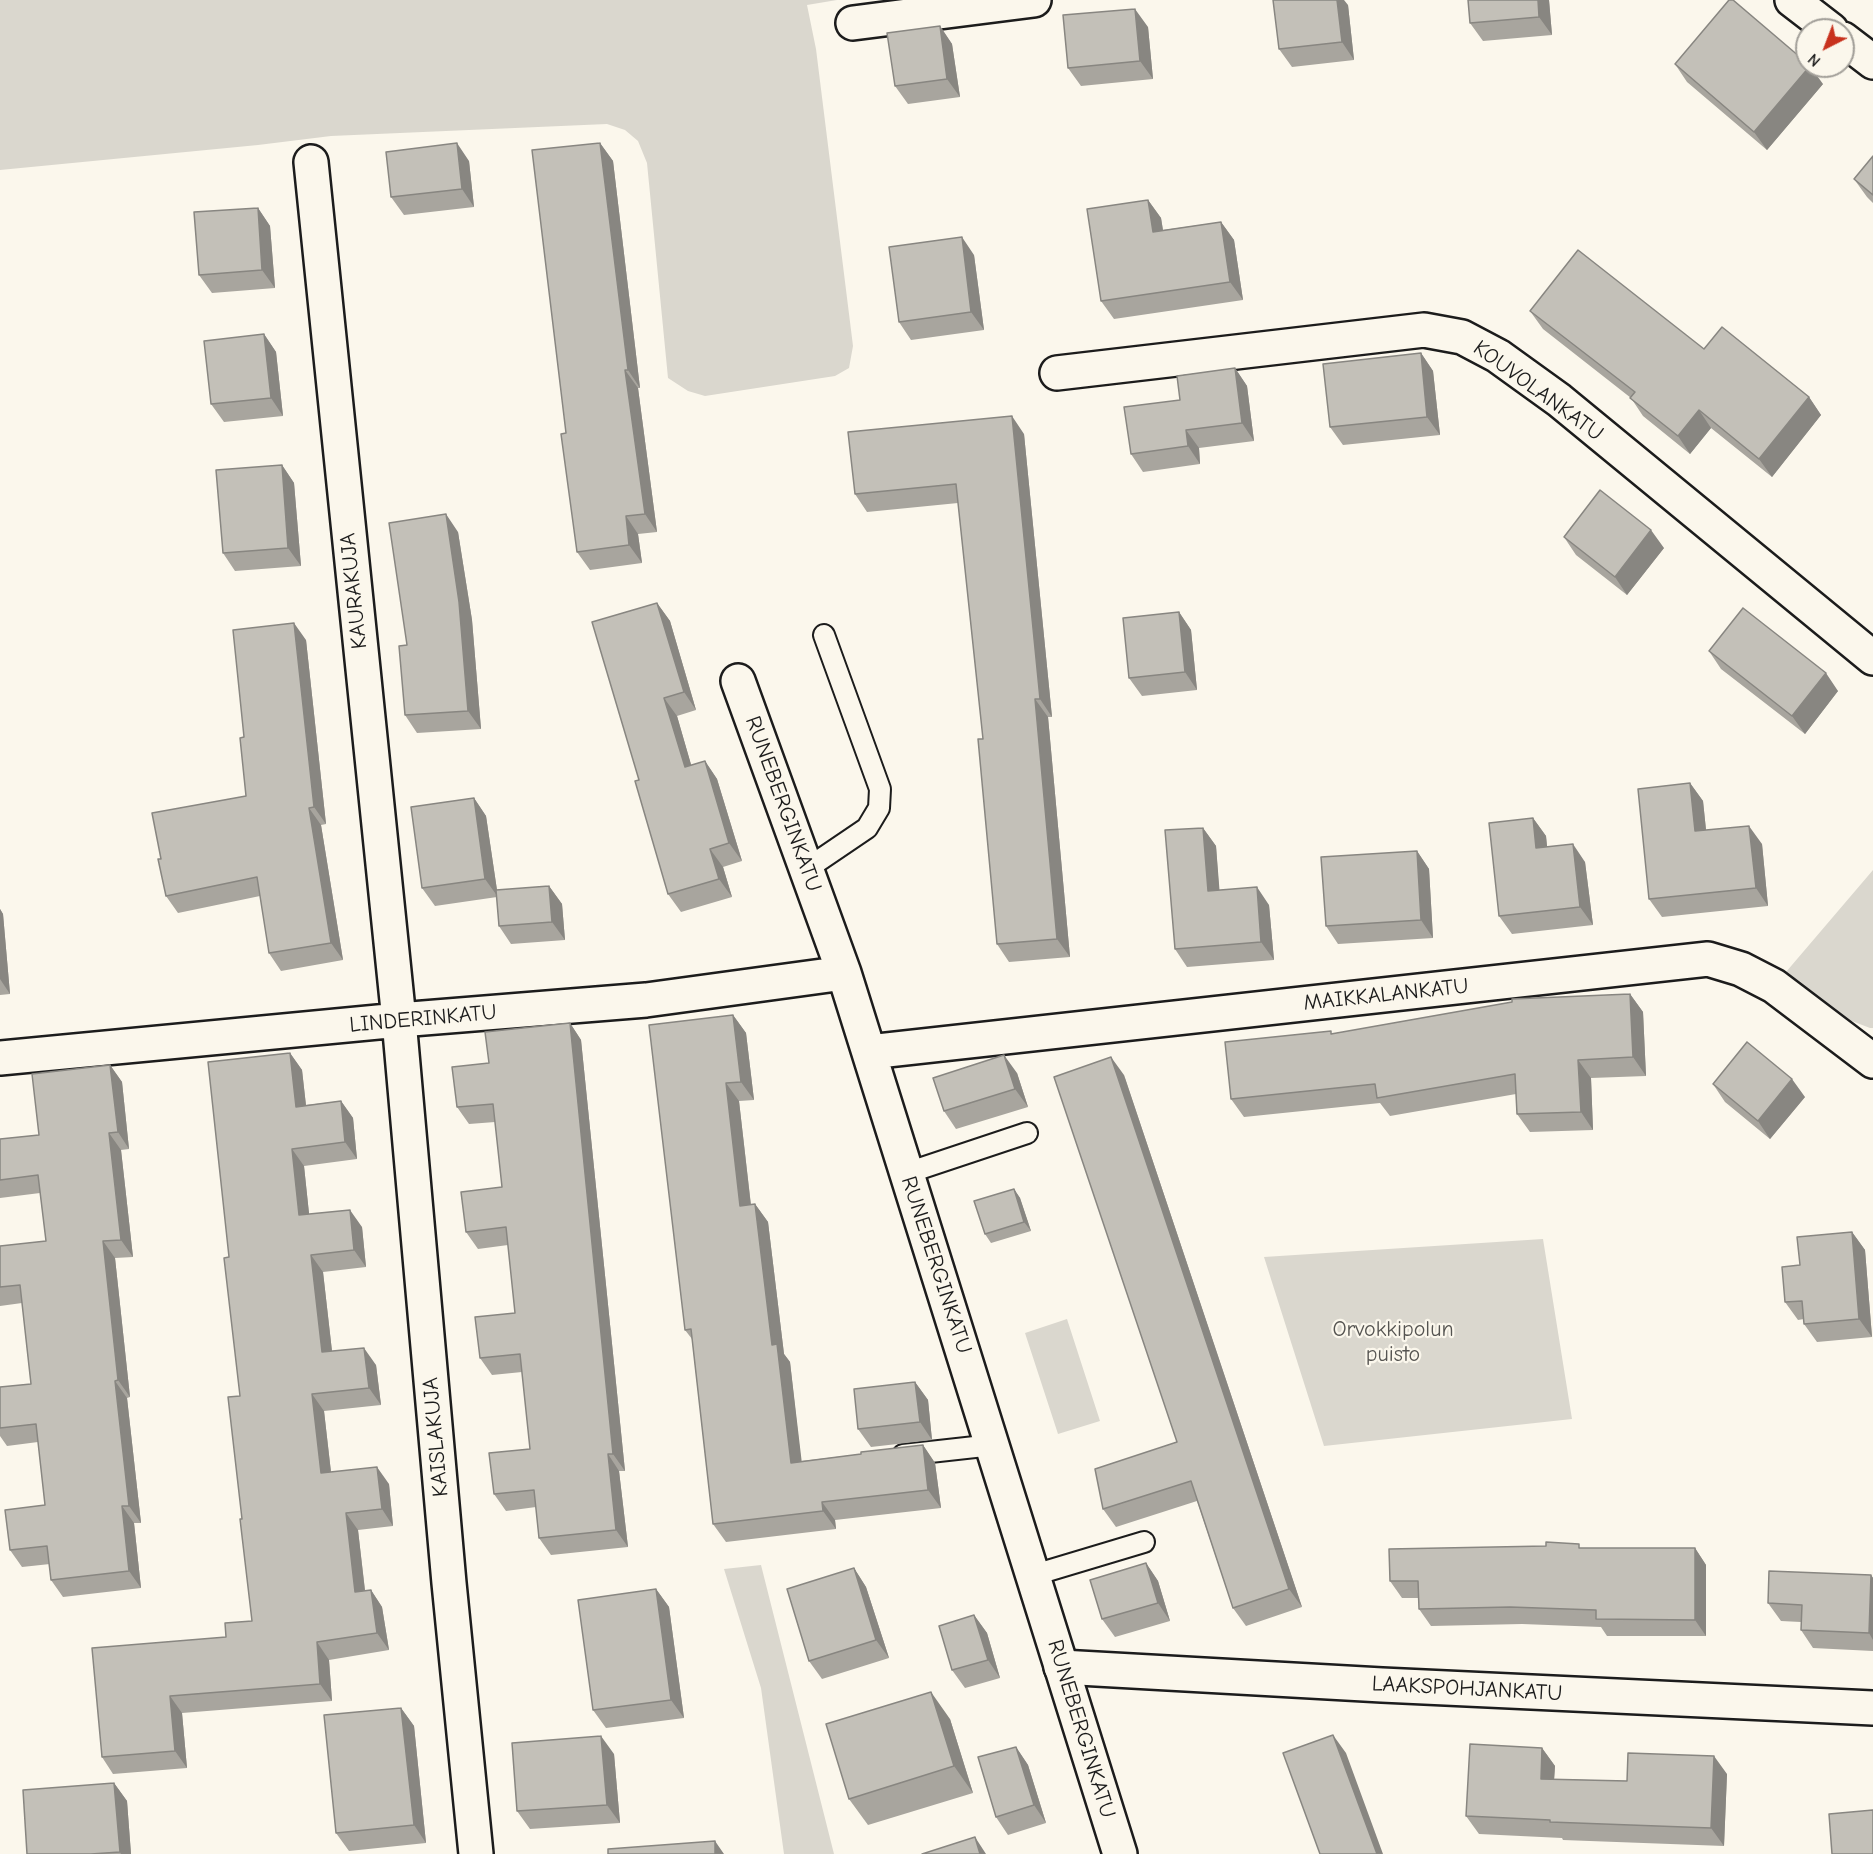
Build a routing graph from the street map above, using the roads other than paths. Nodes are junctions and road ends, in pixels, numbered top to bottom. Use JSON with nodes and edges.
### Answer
{"nodes":[{"id":1,"x":1034,"y":0,"type":"edge"},
{"id":2,"x":1792,"y":0,"type":"edge"},
{"id":3,"x":1815,"y":18,"type":"edge"},
{"id":4,"x":854,"y":23,"type":"dead end"},
{"id":5,"x":1855,"y":49,"type":"edge"},
{"id":6,"x":1873,"y":63,"type":"edge"},
{"id":7,"x":311,"y":162,"type":"dead end"},
{"id":8,"x":1057,"y":373,"type":"dead end"},
{"id":9,"x":824,"y":635,"type":"dead end"},
{"id":10,"x":1873,"y":658,"type":"edge"},
{"id":11,"x":738,"y":681,"type":"dead end"},
{"id":12,"x":808,"y":868,"type":"junction"},
{"id":13,"x":844,"y":973,"type":"junction"},
{"id":14,"x":399,"y":1020,"type":"junction"},
{"id":15,"x":869,"y":1052,"type":"junction"},
{"id":16,"x":0,"y":1058,"type":"edge"},
{"id":17,"x":1873,"y":1061,"type":"edge"},
{"id":18,"x":1028,"y":1133,"type":"dead end"},
{"id":19,"x":907,"y":1173,"type":"junction"},
{"id":20,"x":993,"y":1445,"type":"junction"},
{"id":21,"x":885,"y":1457,"type":"edge"},
{"id":22,"x":1144,"y":1542,"type":"dead end"},
{"id":23,"x":1034,"y":1575,"type":"junction"},
{"id":24,"x":1062,"y":1667,"type":"junction"},
{"id":25,"x":1873,"y":1708,"type":"edge"},
{"id":26,"x":476,"y":1854,"type":"edge"},
{"id":27,"x":1120,"y":1854,"type":"edge"}],
"edges":[{"from":1,"to":4,"type":"street"},
{"from":2,"to":3,"type":"street"},
{"from":5,"to":6,"type":"street"},
{"from":7,"to":14,"type":"street","name":"KAURAKUJA"},
{"from":8,"to":10,"type":"street","name":"KOUVOLANKATU"},
{"from":9,"to":12,"type":"lane"},
{"from":11,"to":12,"type":"street","name":"RUNEBERGINKATU"},
{"from":12,"to":13,"type":"street","name":"RUNEBERGINKATU"},
{"from":13,"to":14,"type":"street","name":"LINDERINKATU"},
{"from":13,"to":15,"type":"street","name":"RUNEBERGINKATU"},
{"from":14,"to":16,"type":"street","name":"LINDERINKATU"},
{"from":14,"to":26,"type":"street","name":"KAISLAKUJA"},
{"from":15,"to":17,"type":"street","name":"MAIKKALANKATU"},
{"from":15,"to":19,"type":"street","name":"RUNEBERGINKATU"},
{"from":18,"to":19,"type":"lane"},
{"from":19,"to":20,"type":"street","name":"RUNEBERGINKATU"},
{"from":20,"to":21,"type":"lane"},
{"from":20,"to":23,"type":"street","name":"RUNEBERGINKATU"},
{"from":22,"to":23,"type":"lane"},
{"from":23,"to":24,"type":"street","name":"RUNEBERGINKATU"},
{"from":24,"to":25,"type":"street","name":"LAAKSPOHJANKATU"},
{"from":24,"to":27,"type":"street","name":"RUNEBERGINKATU"}]}
